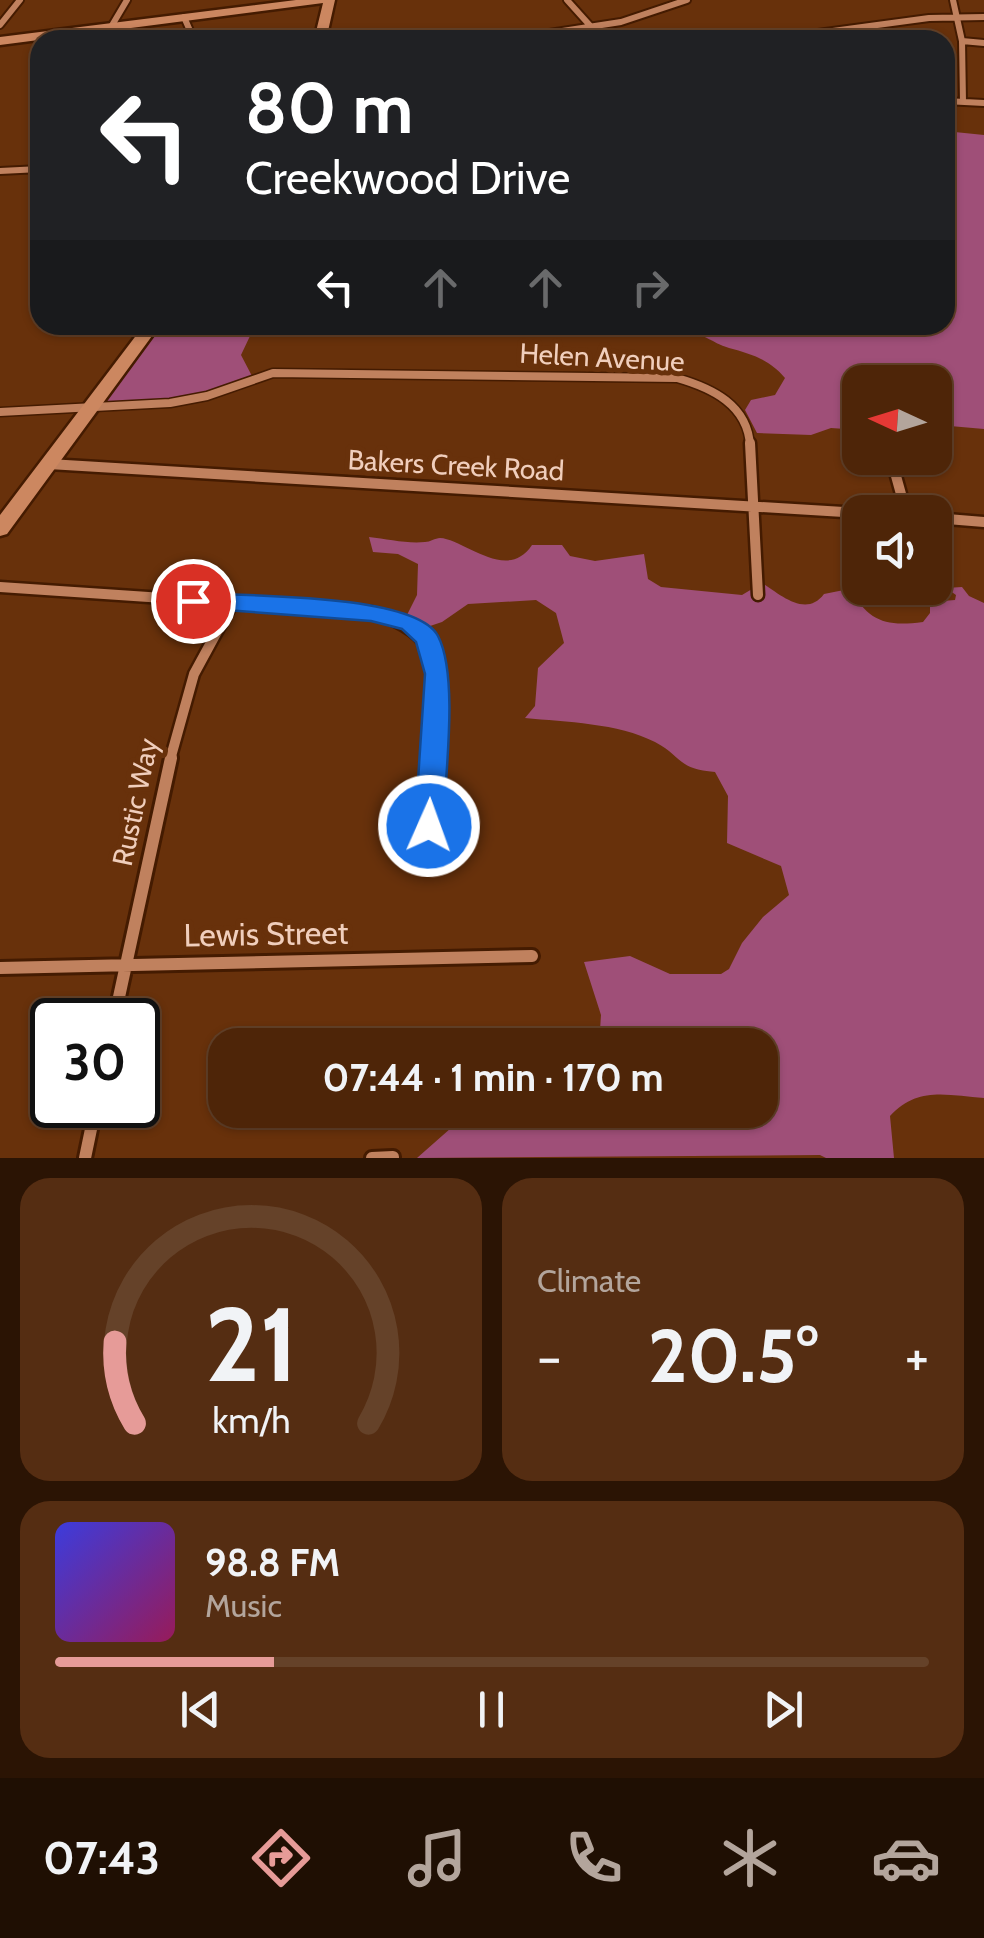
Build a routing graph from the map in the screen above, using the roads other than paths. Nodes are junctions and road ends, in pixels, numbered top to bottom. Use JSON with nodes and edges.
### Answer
{"nodes":[{"id":1,"x":20,"y":0,"type":"edge"},
{"id":2,"x":127,"y":0,"type":"edge"},
{"id":3,"x":326,"y":0,"type":"edge"},
{"id":4,"x":567,"y":0,"type":"edge"},
{"id":5,"x":687,"y":0,"type":"edge"},
{"id":6,"x":953,"y":0,"type":"edge"},
{"id":7,"x":227,"y":6,"type":"edge"},
{"id":8,"x":184,"y":17,"type":"junction"},
{"id":9,"x":958,"y":17,"type":"junction"},
{"id":10,"x":984,"y":17,"type":"edge"},
{"id":11,"x":0,"y":25,"type":"edge"},
{"id":12,"x":111,"y":27,"type":"junction"},
{"id":13,"x":591,"y":27,"type":"junction"},
{"id":14,"x":100,"y":30,"type":"edge"},
{"id":15,"x":190,"y":30,"type":"edge"},
{"id":16,"x":322,"y":30,"type":"edge"},
{"id":17,"x":571,"y":30,"type":"edge"},
{"id":18,"x":594,"y":30,"type":"edge"},
{"id":19,"x":834,"y":30,"type":"edge"},
{"id":20,"x":30,"y":39,"type":"edge"},
{"id":21,"x":0,"y":41,"type":"edge"},
{"id":22,"x":962,"y":42,"type":"junction"},
{"id":23,"x":984,"y":43,"type":"edge"},
{"id":24,"x":955,"y":102,"type":"edge"},
{"id":25,"x":963,"y":102,"type":"junction"},
{"id":26,"x":984,"y":103,"type":"edge"},
{"id":27,"x":30,"y":170,"type":"edge"},
{"id":28,"x":0,"y":172,"type":"edge"},
{"id":29,"x":145,"y":335,"type":"edge"},
{"id":30,"x":92,"y":406,"type":"junction"},
{"id":31,"x":0,"y":412,"type":"edge"},
{"id":32,"x":48,"y":464,"type":"junction"},
{"id":33,"x":752,"y":505,"type":"junction"},
{"id":34,"x":842,"y":511,"type":"edge"},
{"id":35,"x":952,"y":519,"type":"edge"},
{"id":36,"x":984,"y":522,"type":"edge"},
{"id":37,"x":0,"y":529,"type":"edge"},
{"id":38,"x":0,"y":587,"type":"edge"},
{"id":39,"x":758,"y":595,"type":"dead end"},
{"id":40,"x":232,"y":604,"type":"junction"},
{"id":41,"x":429,"y":826,"type":"dead end"},
{"id":42,"x":532,"y":956,"type":"dead end"},
{"id":43,"x":126,"y":964,"type":"junction"},
{"id":44,"x":0,"y":968,"type":"edge"},
{"id":45,"x":119,"y":998,"type":"edge"},
{"id":46,"x":91,"y":1128,"type":"edge"},
{"id":47,"x":393,"y":1157,"type":"edge"},
{"id":48,"x":85,"y":1158,"type":"edge"},
{"id":49,"x":372,"y":1158,"type":"edge"}],
"edges":[{"from":1,"to":11,"type":"street"},
{"from":2,"to":12,"type":"street"},
{"from":3,"to":7,"type":"street"},
{"from":3,"to":16,"type":"street"},
{"from":4,"to":13,"type":"street"},
{"from":5,"to":13,"type":"street"},
{"from":6,"to":9,"type":"street"},
{"from":7,"to":8,"type":"street"},
{"from":8,"to":12,"type":"street"},
{"from":8,"to":15,"type":"street"},
{"from":9,"to":10,"type":"street"},
{"from":9,"to":19,"type":"street"},
{"from":9,"to":22,"type":"street"},
{"from":12,"to":14,"type":"street"},
{"from":13,"to":17,"type":"street"},
{"from":13,"to":18,"type":"street"},
{"from":20,"to":21,"type":"street"},
{"from":22,"to":23,"type":"street"},
{"from":22,"to":25,"type":"street"},
{"from":24,"to":25,"type":"street"},
{"from":25,"to":26,"type":"street"},
{"from":27,"to":28,"type":"street"},
{"from":29,"to":30,"type":"street"},
{"from":30,"to":31,"type":"street"},
{"from":30,"to":32,"type":"street"},
{"from":30,"to":33,"type":"street","name":"Helen Avenue"},
{"from":32,"to":33,"type":"street","name":"Bakers Creek Road"},
{"from":32,"to":37,"type":"street"},
{"from":33,"to":34,"type":"street","name":"Bakers Creek Road"},
{"from":33,"to":39,"type":"street","name":"Helen Avenue"},
{"from":35,"to":36,"type":"street"},
{"from":38,"to":40,"type":"street"},
{"from":40,"to":41,"type":"street"},
{"from":40,"to":43,"type":"street","name":"Rustic Way"},
{"from":42,"to":43,"type":"street","name":"Lewis Street"},
{"from":43,"to":44,"type":"street","name":"Lewis Street"},
{"from":43,"to":45,"type":"street","name":"Rustic Way"},
{"from":46,"to":48,"type":"street"},
{"from":47,"to":49,"type":"street"}]}
